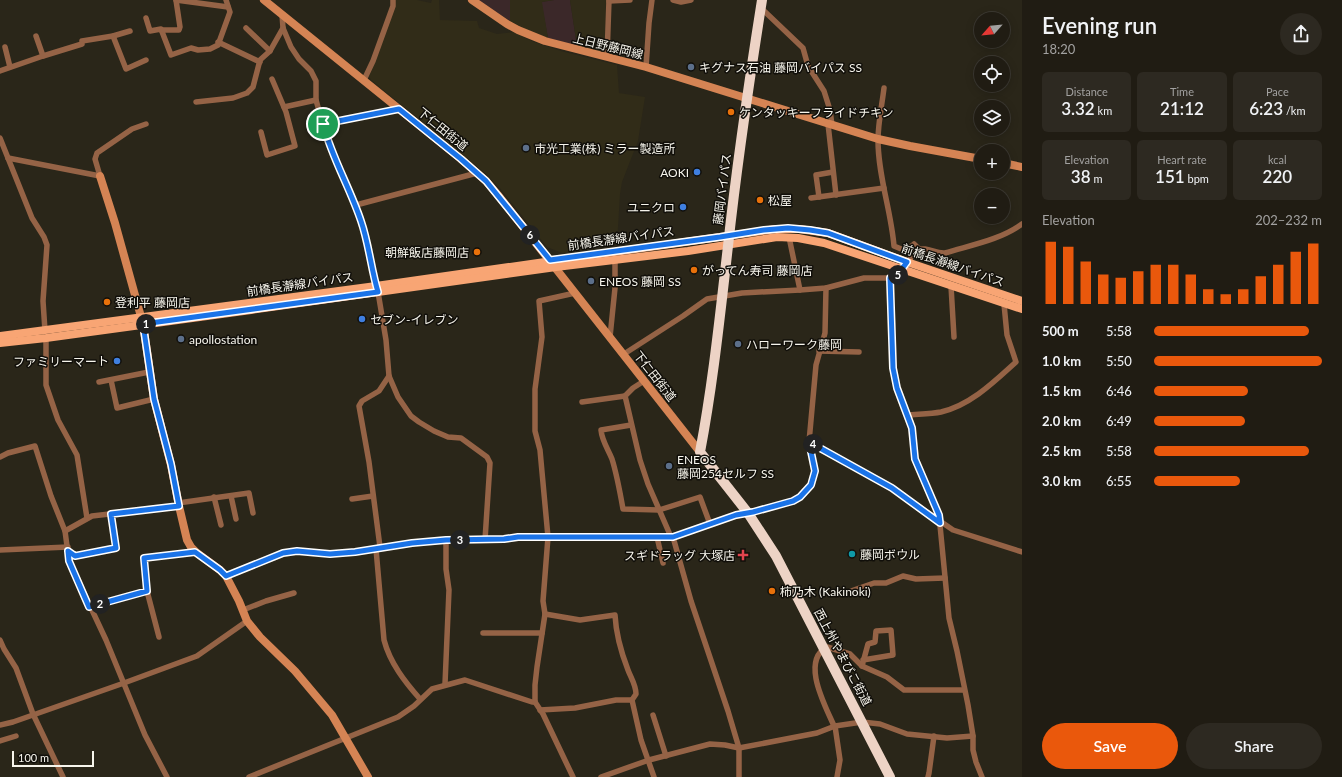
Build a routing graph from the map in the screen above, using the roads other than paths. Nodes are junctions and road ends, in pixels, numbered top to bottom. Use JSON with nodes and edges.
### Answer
{"nodes":[{"id":1,"x":176,"y":0,"type":"edge"},
{"id":2,"x":226,"y":0,"type":"edge"},
{"id":3,"x":264,"y":0,"type":"edge"},
{"id":4,"x":393,"y":0,"type":"edge"},
{"id":5,"x":472,"y":0,"type":"edge"},
{"id":6,"x":609,"y":0,"type":"edge"},
{"id":7,"x":630,"y":0,"type":"edge"},
{"id":8,"x":652,"y":0,"type":"edge"},
{"id":9,"x":673,"y":0,"type":"edge"},
{"id":10,"x":691,"y":0,"type":"edge"},
{"id":11,"x":761,"y":3,"type":"edge"},
{"id":12,"x":228,"y":7,"type":"junction"},
{"id":13,"x":282,"y":14,"type":"junction"},
{"id":14,"x":146,"y":18,"type":"dead end"},
{"id":15,"x":246,"y":28,"type":"dead end"},
{"id":16,"x":283,"y":28,"type":"junction"},
{"id":17,"x":161,"y":30,"type":"junction"},
{"id":18,"x":130,"y":31,"type":"dead end"},
{"id":19,"x":36,"y":36,"type":"dead end"},
{"id":20,"x":113,"y":36,"type":"junction"},
{"id":21,"x":218,"y":42,"type":"junction"},
{"id":22,"x":5,"y":47,"type":"dead end"},
{"id":23,"x":270,"y":52,"type":"junction"},
{"id":24,"x":43,"y":56,"type":"junction"},
{"id":25,"x":607,"y":57,"type":"junction"},
{"id":26,"x":146,"y":60,"type":"dead end"},
{"id":27,"x":260,"y":62,"type":"junction"},
{"id":28,"x":10,"y":67,"type":"junction"},
{"id":29,"x":646,"y":67,"type":"junction"},
{"id":30,"x":0,"y":71,"type":"edge"},
{"id":31,"x":272,"y":80,"type":"dead end"},
{"id":32,"x":364,"y":80,"type":"junction"},
{"id":33,"x":884,"y":88,"type":"dead end"},
{"id":34,"x":747,"y":98,"type":"junction"},
{"id":35,"x":316,"y":100,"type":"junction"},
{"id":36,"x":196,"y":102,"type":"dead end"},
{"id":37,"x":284,"y":107,"type":"junction"},
{"id":38,"x":399,"y":109,"type":"junction"},
{"id":39,"x":146,"y":124,"type":"dead end"},
{"id":40,"x":323,"y":124,"type":"junction"},
{"id":41,"x":830,"y":124,"type":"junction"},
{"id":42,"x":261,"y":132,"type":"dead end"},
{"id":43,"x":0,"y":138,"type":"edge"},
{"id":44,"x":878,"y":139,"type":"junction"},
{"id":45,"x":8,"y":158,"type":"junction"},
{"id":46,"x":974,"y":158,"type":"edge"},
{"id":47,"x":1010,"y":165,"type":"edge"},
{"id":48,"x":1022,"y":167,"type":"edge"},
{"id":49,"x":833,"y":172,"type":"junction"},
{"id":50,"x":477,"y":173,"type":"junction"},
{"id":51,"x":100,"y":176,"type":"junction"},
{"id":52,"x":884,"y":188,"type":"junction"},
{"id":53,"x":836,"y":195,"type":"junction"},
{"id":54,"x":819,"y":197,"type":"junction"},
{"id":55,"x":811,"y":198,"type":"dead end"},
{"id":56,"x":356,"y":205,"type":"junction"},
{"id":57,"x":1022,"y":224,"type":"edge"},
{"id":58,"x":789,"y":237,"type":"junction"},
{"id":59,"x":728,"y":240,"type":"junction"},
{"id":60,"x":918,"y":249,"type":"junction"},
{"id":61,"x":550,"y":260,"type":"junction"},
{"id":62,"x":615,"y":260,"type":"junction"},
{"id":63,"x":904,"y":265,"type":"junction"},
{"id":64,"x":556,"y":267,"type":"junction"},
{"id":65,"x":890,"y":278,"type":"junction"},
{"id":66,"x":951,"y":286,"type":"junction"},
{"id":67,"x":826,"y":288,"type":"junction"},
{"id":68,"x":377,"y":289,"type":"junction"},
{"id":69,"x":800,"y":290,"type":"junction"},
{"id":70,"x":575,"y":293,"type":"junction"},
{"id":71,"x":723,"y":296,"type":"junction"},
{"id":72,"x":1022,"y":301,"type":"edge"},
{"id":73,"x":1004,"y":304,"type":"junction"},
{"id":74,"x":1022,"y":309,"type":"edge"},
{"id":75,"x":142,"y":320,"type":"junction"},
{"id":76,"x":45,"y":334,"type":"junction"},
{"id":77,"x":0,"y":336,"type":"edge"},
{"id":78,"x":610,"y":337,"type":"junction"},
{"id":79,"x":954,"y":337,"type":"dead end"},
{"id":80,"x":0,"y":343,"type":"edge"},
{"id":81,"x":820,"y":351,"type":"junction"},
{"id":82,"x":859,"y":352,"type":"dead end"},
{"id":83,"x":624,"y":354,"type":"junction"},
{"id":84,"x":149,"y":372,"type":"junction"},
{"id":85,"x":389,"y":376,"type":"junction"},
{"id":86,"x":111,"y":380,"type":"junction"},
{"id":87,"x":644,"y":381,"type":"junction"},
{"id":88,"x":99,"y":382,"type":"dead end"},
{"id":89,"x":625,"y":396,"type":"junction"},
{"id":90,"x":154,"y":399,"type":"junction"},
{"id":91,"x":582,"y":402,"type":"dead end"},
{"id":92,"x":907,"y":415,"type":"junction"},
{"id":93,"x":631,"y":425,"type":"junction"},
{"id":94,"x":809,"y":442,"type":"junction"},
{"id":95,"x":700,"y":452,"type":"junction"},
{"id":96,"x":0,"y":456,"type":"edge"},
{"id":97,"x":231,"y":496,"type":"junction"},
{"id":98,"x":374,"y":496,"type":"junction"},
{"id":99,"x":214,"y":497,"type":"junction"},
{"id":100,"x":352,"y":499,"type":"dead end"},
{"id":101,"x":178,"y":504,"type":"junction"},
{"id":102,"x":659,"y":510,"type":"junction"},
{"id":103,"x":252,"y":513,"type":"dead end"},
{"id":104,"x":748,"y":513,"type":"junction"},
{"id":105,"x":111,"y":514,"type":"junction"},
{"id":106,"x":87,"y":518,"type":"junction"},
{"id":107,"x":236,"y":519,"type":"dead end"},
{"id":108,"x":940,"y":523,"type":"junction"},
{"id":109,"x":710,"y":524,"type":"junction"},
{"id":110,"x":221,"y":525,"type":"dead end"},
{"id":111,"x":65,"y":531,"type":"junction"},
{"id":112,"x":548,"y":537,"type":"junction"},
{"id":113,"x":657,"y":537,"type":"junction"},
{"id":114,"x":672,"y":537,"type":"junction"},
{"id":115,"x":446,"y":540,"type":"junction"},
{"id":116,"x":484,"y":540,"type":"junction"},
{"id":117,"x":378,"y":548,"type":"junction"},
{"id":118,"x":68,"y":549,"type":"junction"},
{"id":119,"x":0,"y":550,"type":"edge"},
{"id":120,"x":195,"y":552,"type":"junction"},
{"id":121,"x":1022,"y":552,"type":"edge"},
{"id":122,"x":663,"y":563,"type":"dead end"},
{"id":123,"x":226,"y":576,"type":"junction"},
{"id":124,"x":945,"y":578,"type":"junction"},
{"id":125,"x":147,"y":591,"type":"junction"},
{"id":126,"x":851,"y":591,"type":"dead end"},
{"id":127,"x":294,"y":593,"type":"dead end"},
{"id":128,"x":89,"y":607,"type":"junction"},
{"id":129,"x":243,"y":610,"type":"junction"},
{"id":130,"x":545,"y":614,"type":"junction"},
{"id":131,"x":247,"y":621,"type":"junction"},
{"id":132,"x":542,"y":632,"type":"junction"},
{"id":133,"x":483,"y":633,"type":"dead end"},
{"id":134,"x":159,"y":637,"type":"dead end"},
{"id":135,"x":0,"y":640,"type":"edge"},
{"id":136,"x":824,"y":648,"type":"junction"},
{"id":137,"x":862,"y":663,"type":"junction"},
{"id":138,"x":124,"y":683,"type":"junction"},
{"id":139,"x":445,"y":684,"type":"junction"},
{"id":140,"x":964,"y":690,"type":"junction"},
{"id":141,"x":420,"y":699,"type":"junction"},
{"id":142,"x":632,"y":700,"type":"junction"},
{"id":143,"x":535,"y":702,"type":"junction"},
{"id":144,"x":540,"y":710,"type":"junction"},
{"id":145,"x":33,"y":714,"type":"junction"},
{"id":146,"x":653,"y":715,"type":"dead end"},
{"id":147,"x":862,"y":722,"type":"junction"},
{"id":148,"x":0,"y":725,"type":"edge"},
{"id":149,"x":835,"y":726,"type":"junction"},
{"id":150,"x":16,"y":736,"type":"dead end"},
{"id":151,"x":934,"y":736,"type":"junction"},
{"id":152,"x":973,"y":736,"type":"junction"},
{"id":153,"x":346,"y":738,"type":"junction"},
{"id":154,"x":0,"y":740,"type":"edge"},
{"id":155,"x":739,"y":748,"type":"junction"},
{"id":156,"x":666,"y":756,"type":"junction"},
{"id":157,"x":649,"y":760,"type":"junction"},
{"id":158,"x":63,"y":777,"type":"edge"},
{"id":159,"x":166,"y":777,"type":"edge"},
{"id":160,"x":249,"y":777,"type":"edge"},
{"id":161,"x":368,"y":777,"type":"edge"},
{"id":162,"x":573,"y":777,"type":"edge"},
{"id":163,"x":601,"y":777,"type":"edge"},
{"id":164,"x":654,"y":777,"type":"edge"},
{"id":165,"x":739,"y":777,"type":"edge"},
{"id":166,"x":837,"y":777,"type":"edge"},
{"id":167,"x":890,"y":777,"type":"edge"},
{"id":168,"x":928,"y":777,"type":"edge"},
{"id":169,"x":982,"y":777,"type":"edge"}],
"edges":[{"from":1,"to":12,"type":"street"},
{"from":1,"to":17,"type":"street"},
{"from":2,"to":12,"type":"street"},
{"from":3,"to":13,"type":"street","name":"下仁田街道"},
{"from":4,"to":32,"type":"street"},
{"from":5,"to":25,"type":"street","name":"上日野藤岡線"},
{"from":6,"to":7,"type":"street"},
{"from":6,"to":25,"type":"street"},
{"from":8,"to":29,"type":"street"},
{"from":9,"to":10,"type":"street"},
{"from":11,"to":34,"type":"highway","name":"藤岡バイパス"},
{"from":11,"to":41,"type":"street"},
{"from":12,"to":21,"type":"street"},
{"from":13,"to":16,"type":"street"},
{"from":13,"to":32,"type":"street","name":"下仁田街道"},
{"from":14,"to":17,"type":"street"},
{"from":15,"to":23,"type":"street"},
{"from":16,"to":23,"type":"street"},
{"from":16,"to":35,"type":"street"},
{"from":17,"to":21,"type":"street"},
{"from":18,"to":20,"type":"street"},
{"from":19,"to":24,"type":"street"},
{"from":20,"to":24,"type":"street"},
{"from":20,"to":26,"type":"street"},
{"from":21,"to":27,"type":"street"},
{"from":22,"to":28,"type":"street"},
{"from":23,"to":27,"type":"street"},
{"from":24,"to":28,"type":"street"},
{"from":25,"to":29,"type":"street","name":"上日野藤岡線"},
{"from":27,"to":36,"type":"street"},
{"from":28,"to":30,"type":"street"},
{"from":29,"to":34,"type":"street","name":"上日野藤岡線"},
{"from":31,"to":37,"type":"street"},
{"from":32,"to":38,"type":"street","name":"下仁田街道"},
{"from":33,"to":44,"type":"street"},
{"from":34,"to":41,"type":"street","name":"上日野藤岡線"},
{"from":34,"to":59,"type":"highway","name":"藤岡バイパス"},
{"from":35,"to":37,"type":"street"},
{"from":35,"to":40,"type":"street"},
{"from":37,"to":42,"type":"street"},
{"from":38,"to":40,"type":"street"},
{"from":38,"to":50,"type":"street","name":"下仁田街道"},
{"from":39,"to":51,"type":"street"},
{"from":40,"to":56,"type":"street"},
{"from":41,"to":44,"type":"street","name":"上日野藤岡線"},
{"from":41,"to":49,"type":"street"},
{"from":43,"to":45,"type":"street"},
{"from":44,"to":46,"type":"street","name":"上日野藤岡線"},
{"from":44,"to":52,"type":"street"},
{"from":45,"to":51,"type":"street"},
{"from":45,"to":76,"type":"street"},
{"from":47,"to":48,"type":"street"},
{"from":49,"to":53,"type":"street"},
{"from":49,"to":54,"type":"street"},
{"from":50,"to":56,"type":"street"},
{"from":50,"to":61,"type":"street","name":"下仁田街道"},
{"from":51,"to":75,"type":"street"},
{"from":52,"to":53,"type":"street"},
{"from":52,"to":60,"type":"street"},
{"from":53,"to":54,"type":"street"},
{"from":54,"to":55,"type":"street"},
{"from":56,"to":68,"type":"street"},
{"from":57,"to":60,"type":"street"},
{"from":58,"to":59,"type":"main road","name":"前橋長瀞線バイパス"},
{"from":58,"to":63,"type":"main road","name":"前橋長瀞線バイパス"},
{"from":58,"to":69,"type":"street"},
{"from":59,"to":61,"type":"main road","name":"前橋長瀞線バイパス"},
{"from":59,"to":62,"type":"main road","name":"前橋長瀞線バイパス"},
{"from":59,"to":63,"type":"main road","name":"前橋長瀞線バイパス"},
{"from":59,"to":71,"type":"highway","name":"藤岡バイパス"},
{"from":60,"to":63,"type":"street"},
{"from":61,"to":64,"type":"street","name":"下仁田街道"},
{"from":61,"to":68,"type":"main road","name":"前橋長瀞線バイパス"},
{"from":62,"to":64,"type":"main road","name":"前橋長瀞線バイパス"},
{"from":62,"to":78,"type":"street"},
{"from":63,"to":65,"type":"street"},
{"from":63,"to":66,"type":"main road","name":"前橋長瀞線バイパス"},
{"from":63,"to":72,"type":"main road","name":"前橋長瀞線バイパス"},
{"from":64,"to":68,"type":"main road","name":"前橋長瀞線バイパス"},
{"from":64,"to":70,"type":"street","name":"下仁田街道"},
{"from":65,"to":67,"type":"street"},
{"from":65,"to":92,"type":"street"},
{"from":66,"to":73,"type":"main road","name":"前橋長瀞線バイパス"},
{"from":66,"to":79,"type":"street"},
{"from":67,"to":69,"type":"street"},
{"from":67,"to":81,"type":"street"},
{"from":68,"to":75,"type":"main road","name":"前橋長瀞線バイパス"},
{"from":68,"to":85,"type":"street"},
{"from":69,"to":71,"type":"street"},
{"from":70,"to":78,"type":"street","name":"下仁田街道"},
{"from":70,"to":112,"type":"street"},
{"from":71,"to":83,"type":"street"},
{"from":71,"to":95,"type":"highway","name":"藤岡バイパス"},
{"from":73,"to":74,"type":"main road","name":"前橋長瀞線バイパス"},
{"from":73,"to":92,"type":"street"},
{"from":75,"to":76,"type":"main road","name":"前橋長瀞線バイパス"},
{"from":75,"to":84,"type":"street"},
{"from":76,"to":77,"type":"main road","name":"前橋長瀞線バイパス"},
{"from":76,"to":80,"type":"main road","name":"前橋長瀞線バイパス"},
{"from":76,"to":106,"type":"street"},
{"from":78,"to":83,"type":"street","name":"下仁田街道"},
{"from":81,"to":82,"type":"street"},
{"from":81,"to":94,"type":"street"},
{"from":83,"to":87,"type":"street","name":"下仁田街道"},
{"from":84,"to":86,"type":"street"},
{"from":84,"to":90,"type":"street"},
{"from":85,"to":98,"type":"street"},
{"from":85,"to":116,"type":"street"},
{"from":86,"to":88,"type":"street"},
{"from":86,"to":90,"type":"street"},
{"from":87,"to":89,"type":"street"},
{"from":87,"to":95,"type":"street","name":"下仁田街道"},
{"from":89,"to":91,"type":"street"},
{"from":89,"to":93,"type":"street"},
{"from":90,"to":101,"type":"street"},
{"from":92,"to":108,"type":"street"},
{"from":93,"to":102,"type":"street"},
{"from":93,"to":102,"type":"street"},
{"from":94,"to":104,"type":"street"},
{"from":94,"to":108,"type":"street"},
{"from":95,"to":104,"type":"highway","name":"西上州やまびこ街道"},
{"from":96,"to":111,"type":"street"},
{"from":97,"to":99,"type":"street"},
{"from":97,"to":103,"type":"street"},
{"from":97,"to":107,"type":"street"},
{"from":98,"to":100,"type":"street"},
{"from":98,"to":117,"type":"street"},
{"from":99,"to":101,"type":"street"},
{"from":99,"to":110,"type":"street"},
{"from":101,"to":105,"type":"street"},
{"from":101,"to":120,"type":"street"},
{"from":102,"to":109,"type":"street"},
{"from":102,"to":114,"type":"street"},
{"from":104,"to":109,"type":"street"},
{"from":104,"to":136,"type":"highway","name":"西上州やまびこ街道"},
{"from":105,"to":106,"type":"street"},
{"from":105,"to":118,"type":"street"},
{"from":106,"to":111,"type":"street"},
{"from":108,"to":121,"type":"street"},
{"from":108,"to":124,"type":"street"},
{"from":109,"to":114,"type":"street"},
{"from":111,"to":118,"type":"street"},
{"from":112,"to":113,"type":"street"},
{"from":112,"to":116,"type":"street"},
{"from":112,"to":130,"type":"street"},
{"from":113,"to":114,"type":"street"},
{"from":113,"to":122,"type":"street"},
{"from":114,"to":155,"type":"street"},
{"from":115,"to":116,"type":"street"},
{"from":115,"to":117,"type":"street"},
{"from":115,"to":139,"type":"street"},
{"from":117,"to":123,"type":"street"},
{"from":117,"to":141,"type":"street"},
{"from":118,"to":119,"type":"street"},
{"from":118,"to":128,"type":"street"},
{"from":120,"to":123,"type":"street"},
{"from":120,"to":125,"type":"street"},
{"from":123,"to":129,"type":"street"},
{"from":124,"to":126,"type":"street"},
{"from":124,"to":140,"type":"street"},
{"from":125,"to":128,"type":"street"},
{"from":125,"to":134,"type":"street"},
{"from":127,"to":129,"type":"street"},
{"from":128,"to":138,"type":"street"},
{"from":129,"to":131,"type":"street"},
{"from":130,"to":132,"type":"street"},
{"from":130,"to":142,"type":"street"},
{"from":131,"to":138,"type":"street"},
{"from":131,"to":153,"type":"street"},
{"from":132,"to":133,"type":"street"},
{"from":132,"to":143,"type":"street"},
{"from":135,"to":145,"type":"street"},
{"from":136,"to":137,"type":"street"},
{"from":136,"to":147,"type":"highway","name":"西上州やまびこ街道"},
{"from":136,"to":149,"type":"street"},
{"from":137,"to":137,"type":"street"},
{"from":137,"to":140,"type":"street"},
{"from":138,"to":145,"type":"street"},
{"from":138,"to":159,"type":"street"},
{"from":139,"to":141,"type":"street"},
{"from":139,"to":143,"type":"street"},
{"from":140,"to":152,"type":"street"},
{"from":141,"to":153,"type":"street"},
{"from":142,"to":144,"type":"street"},
{"from":142,"to":157,"type":"street"},
{"from":143,"to":144,"type":"street"},
{"from":144,"to":162,"type":"street"},
{"from":145,"to":148,"type":"street"},
{"from":145,"to":158,"type":"street"},
{"from":146,"to":156,"type":"street"},
{"from":147,"to":149,"type":"street"},
{"from":147,"to":151,"type":"street"},
{"from":147,"to":167,"type":"highway","name":"西上州やまびこ街道"},
{"from":149,"to":155,"type":"street"},
{"from":149,"to":166,"type":"street"},
{"from":150,"to":154,"type":"street"},
{"from":151,"to":152,"type":"street"},
{"from":151,"to":168,"type":"street"},
{"from":152,"to":169,"type":"street"},
{"from":153,"to":160,"type":"street"},
{"from":153,"to":161,"type":"street"},
{"from":155,"to":156,"type":"street"},
{"from":155,"to":165,"type":"street"},
{"from":156,"to":157,"type":"street"},
{"from":157,"to":163,"type":"street"},
{"from":157,"to":164,"type":"street"}]}
